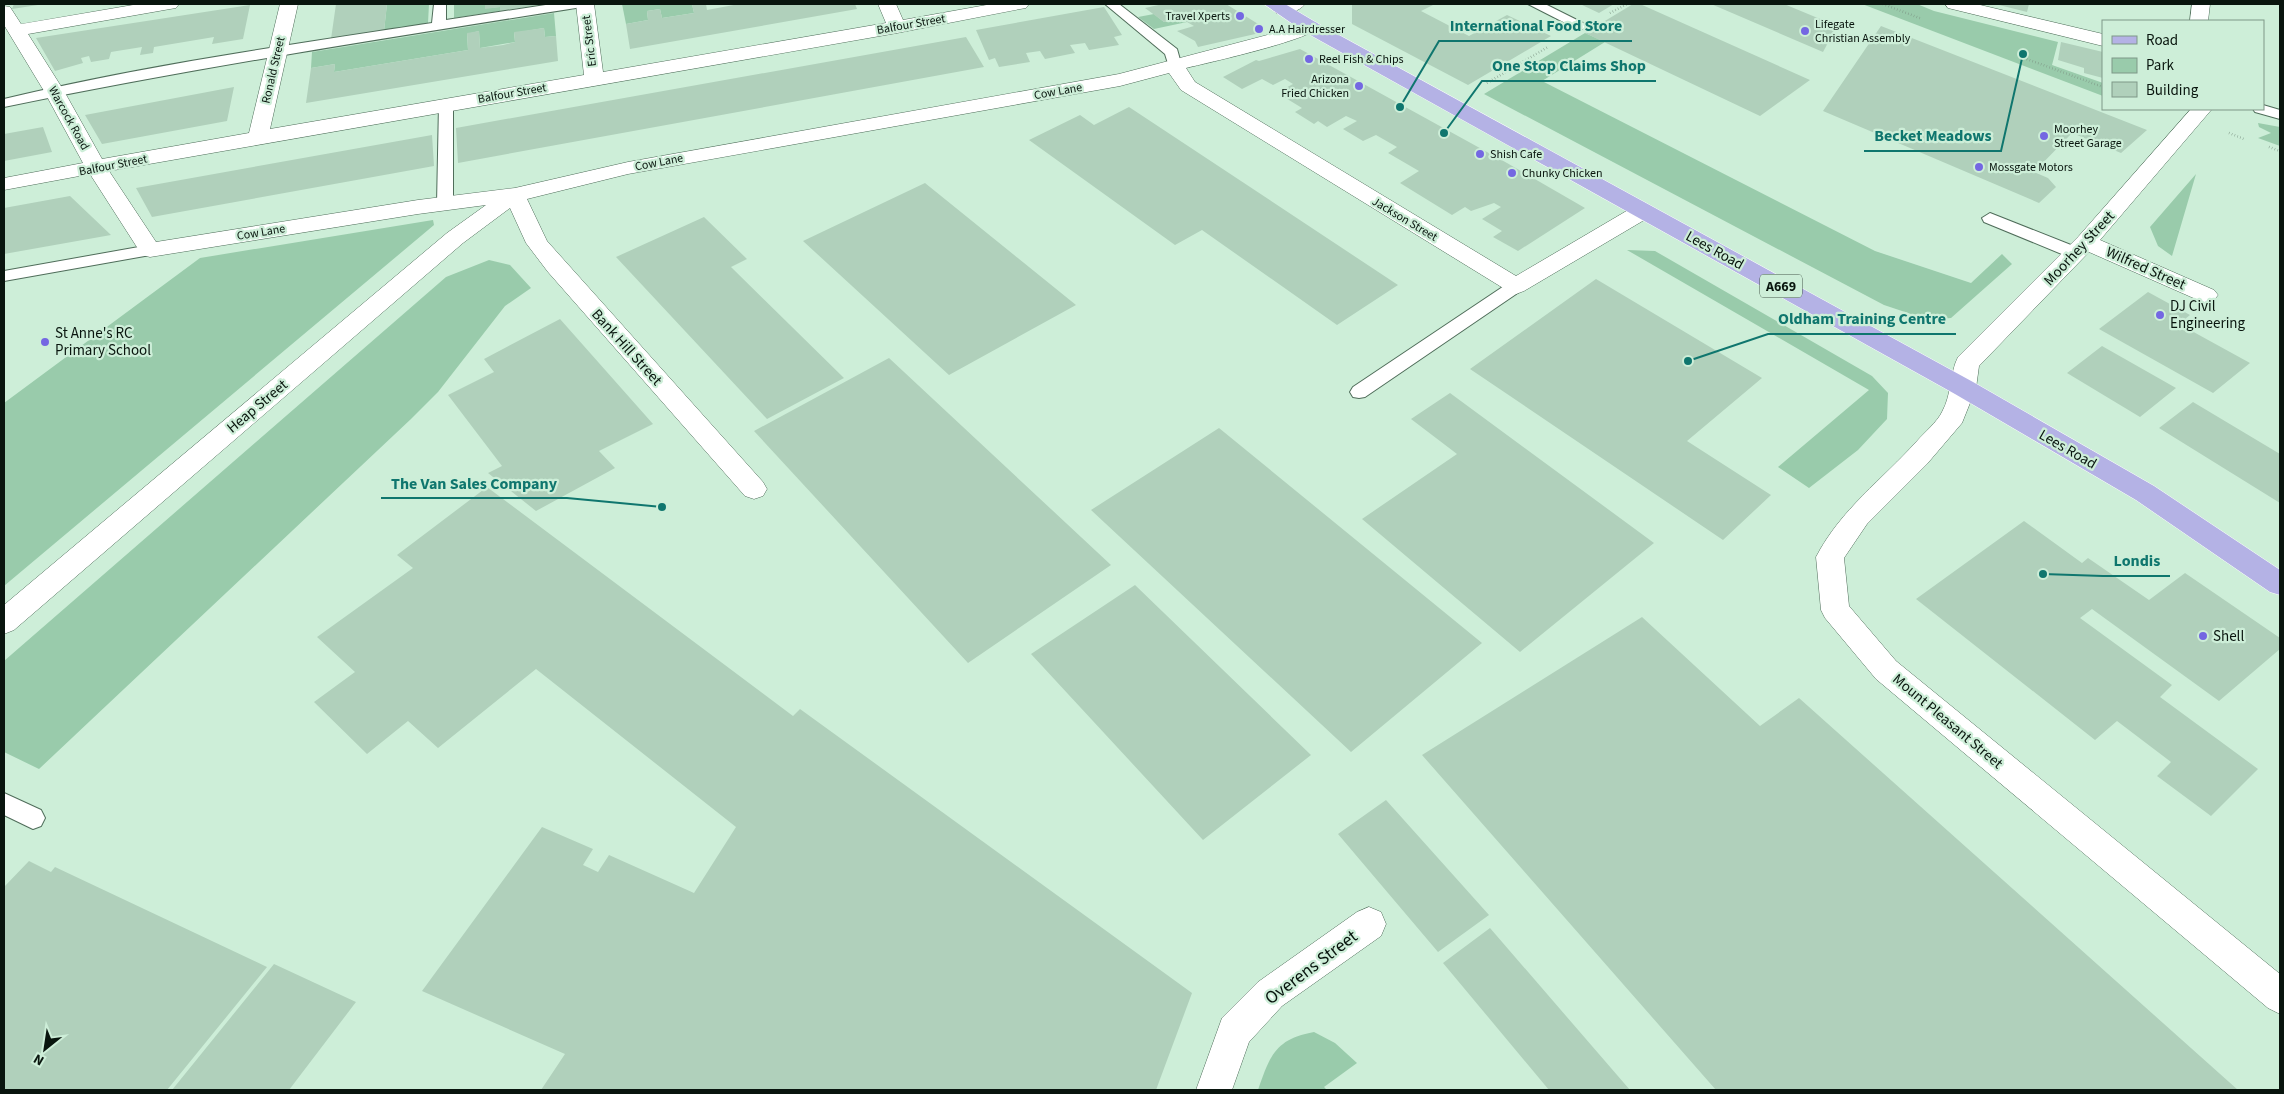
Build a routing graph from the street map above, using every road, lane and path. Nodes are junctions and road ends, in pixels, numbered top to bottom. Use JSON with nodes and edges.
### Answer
{"nodes":[{"id":1,"x":289,"y":4,"type":"edge"},
{"id":2,"x":440,"y":4,"type":"edge"},
{"id":3,"x":576,"y":4,"type":"edge"},
{"id":4,"x":584,"y":4,"type":"edge"},
{"id":5,"x":887,"y":4,"type":"edge"},
{"id":6,"x":1018,"y":4,"type":"edge"},
{"id":7,"x":1111,"y":4,"type":"edge"},
{"id":8,"x":1535,"y":4,"type":"edge"},
{"id":9,"x":1954,"y":4,"type":"edge"},
{"id":10,"x":2201,"y":4,"type":"edge"},
{"id":11,"x":158,"y":5,"type":"edge"},
{"id":12,"x":1283,"y":6,"type":"edge"},
{"id":13,"x":4,"y":11,"type":"edge"},
{"id":14,"x":2200,"y":20,"type":"edge"},
{"id":15,"x":439,"y":25,"type":"junction"},
{"id":16,"x":1582,"y":26,"type":"dead end"},
{"id":17,"x":897,"y":27,"type":"junction"},
{"id":18,"x":1310,"y":27,"type":"junction"},
{"id":19,"x":17,"y":30,"type":"junction"},
{"id":20,"x":2102,"y":40,"type":"edge"},
{"id":21,"x":277,"y":51,"type":"junction"},
{"id":22,"x":1175,"y":67,"type":"junction"},
{"id":23,"x":594,"y":79,"type":"junction"},
{"id":24,"x":54,"y":91,"type":"junction"},
{"id":25,"x":4,"y":103,"type":"edge"},
{"id":26,"x":446,"y":104,"type":"junction"},
{"id":27,"x":2201,"y":110,"type":"edge"},
{"id":28,"x":2263,"y":110,"type":"edge"},
{"id":29,"x":2280,"y":115,"type":"edge"},
{"id":30,"x":258,"y":137,"type":"junction"},
{"id":31,"x":97,"y":169,"type":"junction"},
{"id":32,"x":4,"y":184,"type":"edge"},
{"id":33,"x":515,"y":195,"type":"junction"},
{"id":34,"x":445,"y":204,"type":"junction"},
{"id":35,"x":1643,"y":211,"type":"junction"},
{"id":36,"x":1990,"y":218,"type":"dead end"},
{"id":37,"x":2081,"y":247,"type":"junction"},
{"id":38,"x":150,"y":250,"type":"junction"},
{"id":39,"x":4,"y":276,"type":"edge"},
{"id":40,"x":1516,"y":286,"type":"junction"},
{"id":41,"x":2206,"y":295,"type":"dead end"},
{"id":42,"x":1964,"y":388,"type":"junction"},
{"id":43,"x":1359,"y":392,"type":"dead end"},
{"id":44,"x":754,"y":488,"type":"dead end"},
{"id":45,"x":2280,"y":584,"type":"edge"},
{"id":46,"x":4,"y":622,"type":"edge"},
{"id":47,"x":4,"y":804,"type":"edge"},
{"id":48,"x":32,"y":818,"type":"dead end"},
{"id":49,"x":1369,"y":924,"type":"dead end"},
{"id":50,"x":2280,"y":996,"type":"edge"},
{"id":51,"x":1214,"y":1090,"type":"edge"}],
"edges":[{"from":1,"to":21,"type":"street","name":"Ronald Street"},
{"from":2,"to":15,"type":"lane"},
{"from":3,"to":15,"type":"lane"},
{"from":4,"to":23,"type":"street","name":"Eric Street"},
{"from":5,"to":17,"type":"street"},
{"from":6,"to":17,"type":"street","name":"Balfour Street"},
{"from":7,"to":22,"type":"lane"},
{"from":8,"to":16,"type":"lane"},
{"from":9,"to":20,"type":"street"},
{"from":10,"to":14,"type":"street"},
{"from":11,"to":19,"type":"street"},
{"from":12,"to":18,"type":"main road","name":"Lees Road","number":"A669"},
{"from":13,"to":19,"type":"street","name":"Warcock Road"},
{"from":15,"to":21,"type":"lane"},
{"from":17,"to":23,"type":"street","name":"Balfour Street"},
{"from":18,"to":22,"type":"street","name":"Cow Lane"},
{"from":18,"to":35,"type":"main road","name":"Lees Road","number":"A669"},
{"from":19,"to":24,"type":"street","name":"Warcock Road"},
{"from":21,"to":24,"type":"lane"},
{"from":21,"to":30,"type":"street","name":"Ronald Street"},
{"from":22,"to":33,"type":"street","name":"Cow Lane"},
{"from":22,"to":40,"type":"street","name":"Jackson Street"},
{"from":23,"to":26,"type":"street","name":"Balfour Street"},
{"from":24,"to":25,"type":"lane"},
{"from":24,"to":31,"type":"street","name":"Warcock Road"},
{"from":26,"to":30,"type":"street","name":"Balfour Street"},
{"from":26,"to":34,"type":"lane"},
{"from":27,"to":37,"type":"street","name":"Moorhey Street"},
{"from":28,"to":29,"type":"lane"},
{"from":30,"to":31,"type":"street","name":"Balfour Street"},
{"from":31,"to":32,"type":"street","name":"Balfour Street"},
{"from":31,"to":38,"type":"street","name":"Warcock Road"},
{"from":33,"to":34,"type":"street","name":"Cow Lane"},
{"from":33,"to":44,"type":"street","name":"Bank Hill Street"},
{"from":33,"to":46,"type":"street","name":"Heap Street"},
{"from":34,"to":38,"type":"street","name":"Cow Lane"},
{"from":35,"to":40,"type":"street"},
{"from":35,"to":42,"type":"main road","name":"Lees Road","number":"A669"},
{"from":36,"to":37,"type":"lane"},
{"from":37,"to":41,"type":"street","name":"Wilfred Street"},
{"from":37,"to":42,"type":"street","name":"Moorhey Street"},
{"from":38,"to":39,"type":"lane","name":"Cow Lane"},
{"from":40,"to":43,"type":"lane"},
{"from":42,"to":45,"type":"main road","name":"Lees Road","number":"A669"},
{"from":42,"to":50,"type":"street","name":"Mount Pleasant Street"},
{"from":47,"to":48,"type":"lane"},
{"from":49,"to":51,"type":"street","name":"Overens Street"}]}
